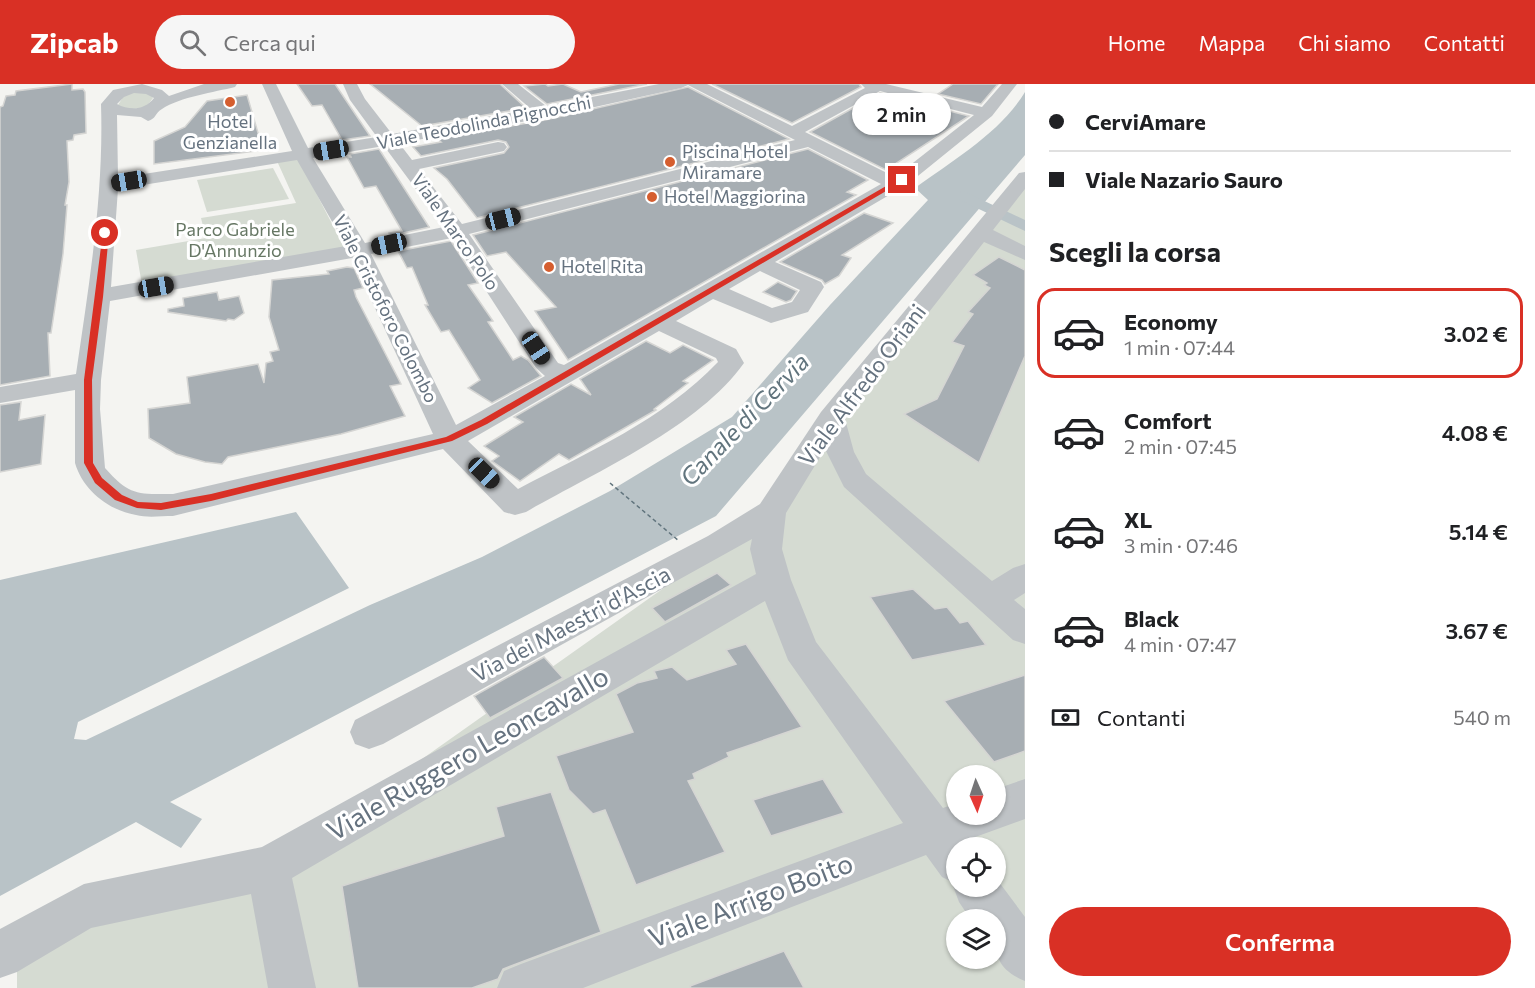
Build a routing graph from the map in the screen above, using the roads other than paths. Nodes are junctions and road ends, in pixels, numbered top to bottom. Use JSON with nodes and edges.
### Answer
{"nodes":[{"id":1,"x":107,"y":84,"type":"edge"},
{"id":2,"x":230,"y":84,"type":"edge"},
{"id":3,"x":269,"y":84,"type":"edge"},
{"id":4,"x":350,"y":84,"type":"edge"},
{"id":5,"x":509,"y":84,"type":"edge"},
{"id":6,"x":681,"y":84,"type":"edge"},
{"id":7,"x":695,"y":84,"type":"edge"},
{"id":8,"x":1010,"y":84,"type":"edge"},
{"id":9,"x":872,"y":86,"type":"edge"},
{"id":10,"x":150,"y":87,"type":"edge"},
{"id":11,"x":206,"y":88,"type":"junction"},
{"id":12,"x":110,"y":104,"type":"junction"},
{"id":13,"x":155,"y":106,"type":"junction"},
{"id":14,"x":545,"y":113,"type":"junction"},
{"id":15,"x":986,"y":113,"type":"junction"},
{"id":16,"x":791,"y":133,"type":"junction"},
{"id":17,"x":389,"y":141,"type":"junction"},
{"id":18,"x":809,"y":142,"type":"junction"},
{"id":19,"x":111,"y":147,"type":"junction"},
{"id":20,"x":498,"y":147,"type":"dead end"},
{"id":21,"x":303,"y":155,"type":"junction"},
{"id":22,"x":408,"y":166,"type":"junction"},
{"id":23,"x":1025,"y":177,"type":"edge"},
{"id":24,"x":108,"y":185,"type":"junction"},
{"id":25,"x":891,"y":187,"type":"junction"},
{"id":26,"x":991,"y":218,"type":"junction"},
{"id":27,"x":457,"y":231,"type":"junction"},
{"id":28,"x":359,"y":250,"type":"junction"},
{"id":29,"x":1025,"y":254,"type":"edge"},
{"id":30,"x":759,"y":263,"type":"junction"},
{"id":31,"x":712,"y":290,"type":"junction"},
{"id":32,"x":100,"y":297,"type":"junction"},
{"id":33,"x":658,"y":321,"type":"junction"},
{"id":34,"x":565,"y":375,"type":"junction"},
{"id":35,"x":88,"y":380,"type":"junction"},
{"id":36,"x":0,"y":395,"type":"edge"},
{"id":37,"x":831,"y":418,"type":"junction"},
{"id":38,"x":449,"y":439,"type":"junction"},
{"id":39,"x":586,"y":465,"type":"junction"},
{"id":40,"x":610,"y":483,"type":"dead end"},
{"id":41,"x":771,"y":512,"type":"junction"},
{"id":42,"x":1025,"y":577,"type":"edge"},
{"id":43,"x":774,"y":580,"type":"junction"},
{"id":44,"x":989,"y":599,"type":"junction"},
{"id":45,"x":1025,"y":630,"type":"edge"},
{"id":46,"x":369,"y":732,"type":"dead end"},
{"id":47,"x":1025,"y":799,"type":"edge"},
{"id":48,"x":1006,"y":806,"type":"edge"},
{"id":49,"x":969,"y":825,"type":"edge"},
{"id":50,"x":956,"y":837,"type":"edge"},
{"id":51,"x":946,"y":846,"type":"edge"},
{"id":52,"x":268,"y":868,"type":"junction"},
{"id":53,"x":983,"y":897,"type":"edge"},
{"id":54,"x":0,"y":955,"type":"edge"},
{"id":55,"x":1025,"y":957,"type":"edge"},
{"id":56,"x":292,"y":988,"type":"edge"},
{"id":57,"x":520,"y":988,"type":"edge"}],
"edges":[{"from":1,"to":12,"type":"street"},
{"from":2,"to":11,"type":"street"},
{"from":3,"to":21,"type":"street","name":"Viale Cristoforo Colombo"},
{"from":4,"to":17,"type":"street","name":"Viale Marco Polo"},
{"from":5,"to":14,"type":"street"},
{"from":6,"to":14,"type":"street","name":"Viale Teodolinda Pignocchi"},
{"from":7,"to":16,"type":"street"},
{"from":8,"to":15,"type":"street"},
{"from":9,"to":15,"type":"street"},
{"from":9,"to":16,"type":"street"},
{"from":10,"to":11,"type":"street"},
{"from":10,"to":12,"type":"street"},
{"from":10,"to":13,"type":"street"},
{"from":11,"to":13,"type":"street"},
{"from":12,"to":13,"type":"street"},
{"from":12,"to":19,"type":"street"},
{"from":13,"to":19,"type":"street"},
{"from":14,"to":17,"type":"street","name":"Viale Teodolinda Pignocchi"},
{"from":15,"to":25,"type":"street"},
{"from":16,"to":18,"type":"street"},
{"from":17,"to":21,"type":"street","name":"Viale Teodolinda Pignocchi"},
{"from":17,"to":22,"type":"street","name":"Viale Marco Polo"},
{"from":18,"to":25,"type":"street"},
{"from":18,"to":27,"type":"street"},
{"from":19,"to":24,"type":"street"},
{"from":20,"to":22,"type":"street"},
{"from":21,"to":24,"type":"street","name":"Viale Teodolinda Pignocchi"},
{"from":21,"to":28,"type":"street","name":"Viale Cristoforo Colombo"},
{"from":22,"to":27,"type":"street","name":"Viale Marco Polo"},
{"from":23,"to":26,"type":"street","name":"Viale Alfredo Oriani"},
{"from":24,"to":32,"type":"street"},
{"from":25,"to":30,"type":"street"},
{"from":26,"to":29,"type":"street"},
{"from":26,"to":37,"type":"street","name":"Viale Alfredo Oriani"},
{"from":27,"to":28,"type":"street"},
{"from":27,"to":34,"type":"street","name":"Viale Marco Polo"},
{"from":28,"to":32,"type":"street"},
{"from":28,"to":38,"type":"street","name":"Viale Cristoforo Colombo"},
{"from":30,"to":31,"type":"street"},
{"from":30,"to":31,"type":"street"},
{"from":31,"to":33,"type":"street"},
{"from":32,"to":35,"type":"street"},
{"from":33,"to":34,"type":"street"},
{"from":33,"to":39,"type":"street"},
{"from":34,"to":38,"type":"street"},
{"from":35,"to":36,"type":"street"},
{"from":35,"to":38,"type":"street"},
{"from":37,"to":41,"type":"street","name":"Viale Alfredo Oriani"},
{"from":37,"to":44,"type":"street"},
{"from":38,"to":39,"type":"street","name":"Viale Cristoforo Colombo"},
{"from":39,"to":40,"type":"street"},
{"from":41,"to":43,"type":"street","name":"Viale Alfredo Oriani"},
{"from":41,"to":46,"type":"street","name":"Via dei Maestri d'Ascia"},
{"from":42,"to":44,"type":"street"},
{"from":43,"to":51,"type":"street","name":"Viale Alfredo Oriani"},
{"from":43,"to":52,"type":"street","name":"Viale Ruggero Leoncavallo"},
{"from":44,"to":45,"type":"street"},
{"from":47,"to":48,"type":"street"},
{"from":49,"to":50,"type":"street","name":"Viale Arrigo Boito"},
{"from":51,"to":57,"type":"street","name":"Viale Arrigo Boito"},
{"from":52,"to":54,"type":"street","name":"Viale Ruggero Leoncavallo"},
{"from":52,"to":56,"type":"street"},
{"from":53,"to":55,"type":"street"}]}
